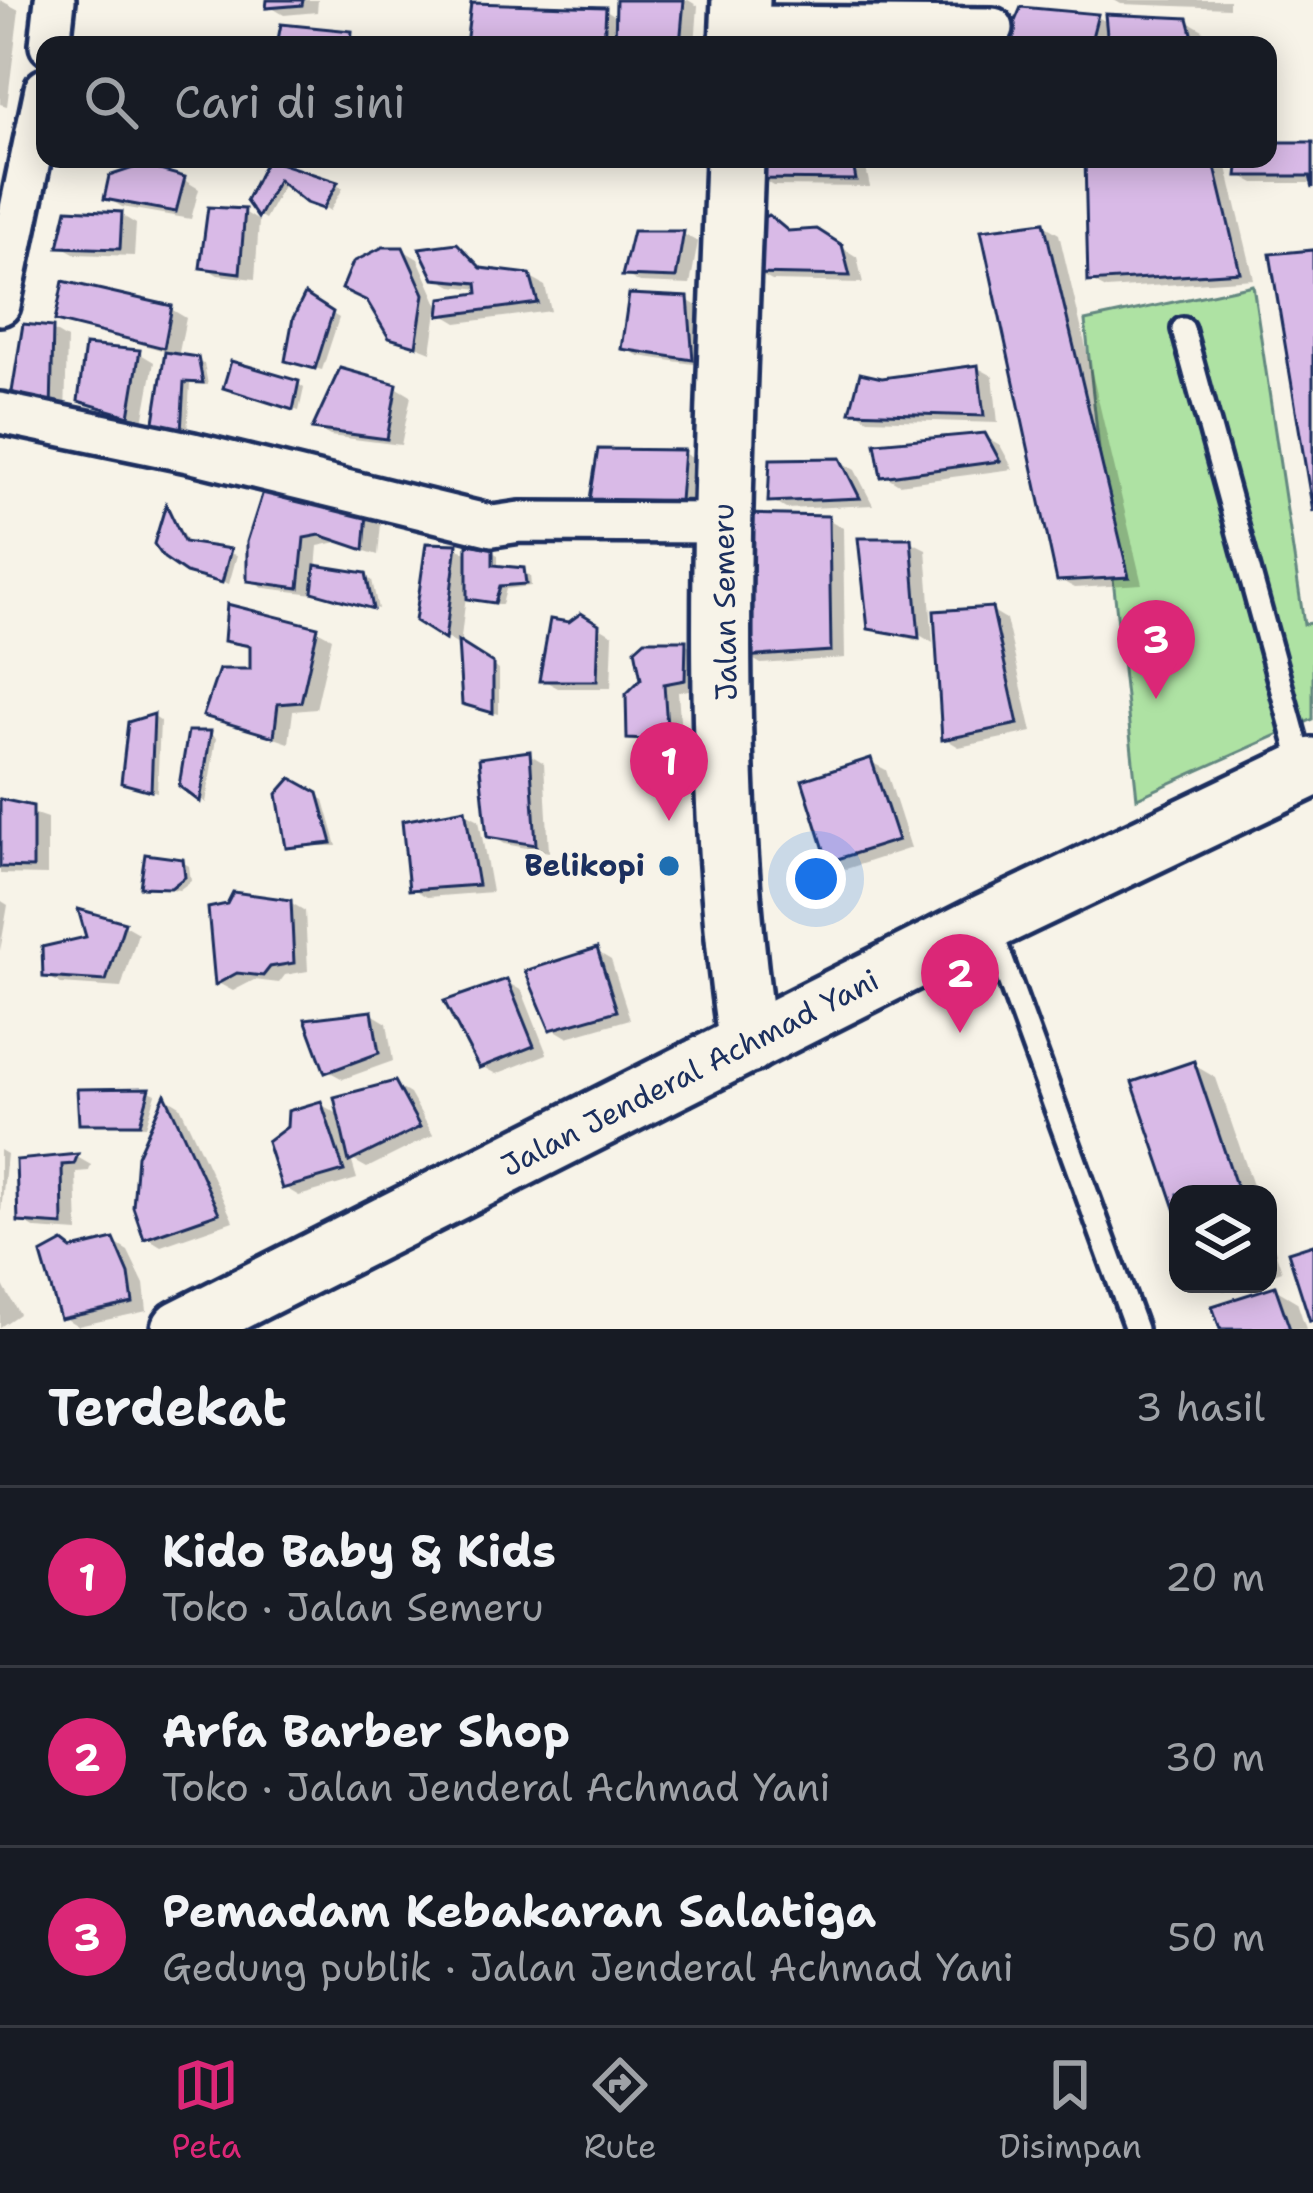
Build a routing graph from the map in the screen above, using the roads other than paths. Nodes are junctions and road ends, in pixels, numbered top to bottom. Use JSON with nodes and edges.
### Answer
{"nodes":[{"id":1,"x":55,"y":0,"type":"edge"},
{"id":2,"x":740,"y":24,"type":"edge"},
{"id":3,"x":993,"y":28,"type":"dead end"},
{"id":4,"x":51,"y":36,"type":"edge"},
{"id":5,"x":36,"y":132,"type":"edge"},
{"id":6,"x":736,"y":168,"type":"edge"},
{"id":7,"x":1,"y":298,"type":"edge"},
{"id":8,"x":1183,"y":329,"type":"dead end"},
{"id":9,"x":0,"y":413,"type":"edge"},
{"id":10,"x":724,"y":523,"type":"junction"},
{"id":11,"x":1299,"y":782,"type":"edge"},
{"id":12,"x":988,"y":922,"type":"junction"},
{"id":13,"x":748,"y":1044,"type":"junction"},
{"id":14,"x":181,"y":1329,"type":"edge"},
{"id":15,"x":1136,"y":1329,"type":"edge"}],
"edges":[{"from":1,"to":4,"type":"street"},
{"from":2,"to":3,"type":"street"},
{"from":5,"to":7,"type":"street"},
{"from":6,"to":10,"type":"main road","name":"Jalan Semeru"},
{"from":8,"to":11,"type":"lane"},
{"from":9,"to":10,"type":"street"},
{"from":10,"to":13,"type":"main road","name":"Jalan Semeru"},
{"from":11,"to":12,"type":"main road","name":"Jalan Jenderal Achmad Yani"},
{"from":12,"to":13,"type":"main road","name":"Jalan Jenderal Achmad Yani"},
{"from":12,"to":15,"type":"lane"},
{"from":13,"to":14,"type":"main road","name":"Jalan Jenderal Achmad Yani"}]}
